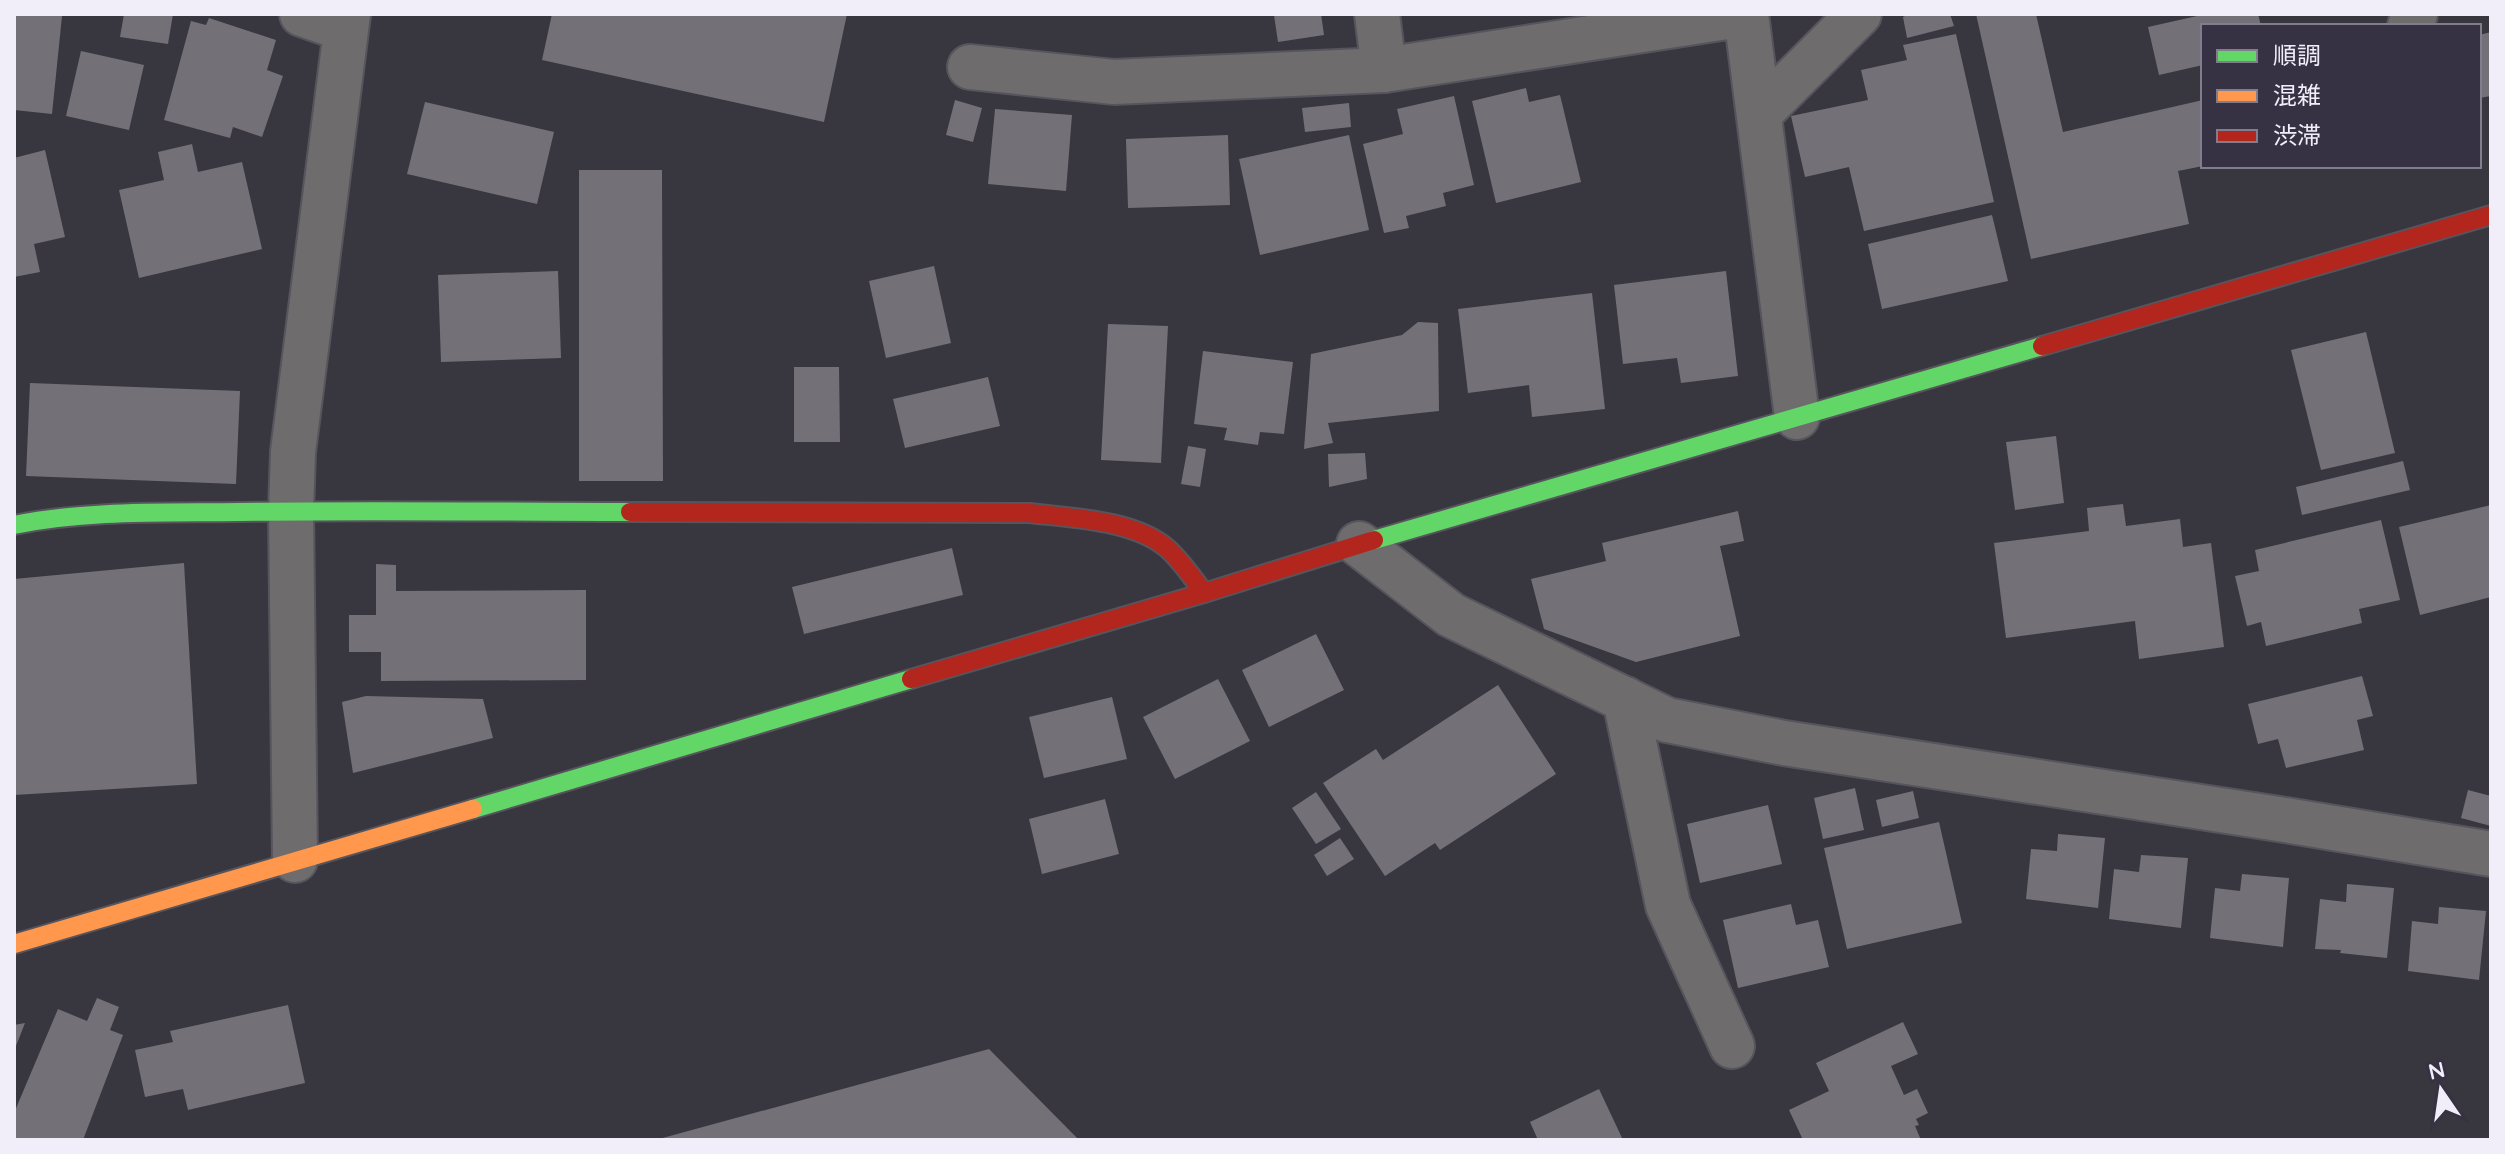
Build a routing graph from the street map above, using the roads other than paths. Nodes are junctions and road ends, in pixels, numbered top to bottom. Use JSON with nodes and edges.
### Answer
{"nodes":[{"id":1,"x":302,"y":14,"type":"edge"},
{"id":2,"x":1377,"y":14,"type":"edge"},
{"id":3,"x":1746,"y":14,"type":"edge"},
{"id":4,"x":1859,"y":14,"type":"edge"},
{"id":5,"x":347,"y":22,"type":"edge"},
{"id":6,"x":970,"y":67,"type":"dead end"},
{"id":7,"x":1384,"y":70,"type":"junction"},
{"id":8,"x":1759,"y":114,"type":"junction"},
{"id":9,"x":2491,"y":215,"type":"edge"},
{"id":10,"x":1797,"y":417,"type":"junction"},
{"id":11,"x":291,"y":511,"type":"junction"},
{"id":12,"x":14,"y":525,"type":"edge"},
{"id":13,"x":1359,"y":544,"type":"junction"},
{"id":14,"x":1204,"y":593,"type":"junction"},
{"id":15,"x":1625,"y":699,"type":"junction"},
{"id":16,"x":2491,"y":854,"type":"edge"},
{"id":17,"x":295,"y":860,"type":"junction"},
{"id":18,"x":14,"y":944,"type":"edge"},
{"id":19,"x":1732,"y":1046,"type":"dead end"}],
"edges":[{"from":1,"to":5,"type":"street"},
{"from":2,"to":7,"type":"street"},
{"from":3,"to":7,"type":"street"},
{"from":3,"to":8,"type":"street"},
{"from":4,"to":8,"type":"street"},
{"from":5,"to":11,"type":"street"},
{"from":6,"to":7,"type":"street"},
{"from":8,"to":10,"type":"street"},
{"from":9,"to":10,"type":"street"},
{"from":10,"to":13,"type":"street"},
{"from":11,"to":12,"type":"street"},
{"from":11,"to":14,"type":"street"},
{"from":11,"to":17,"type":"street"},
{"from":13,"to":14,"type":"street"},
{"from":13,"to":15,"type":"street"},
{"from":14,"to":17,"type":"street"},
{"from":15,"to":16,"type":"street"},
{"from":15,"to":19,"type":"street"},
{"from":17,"to":18,"type":"street"}]}
